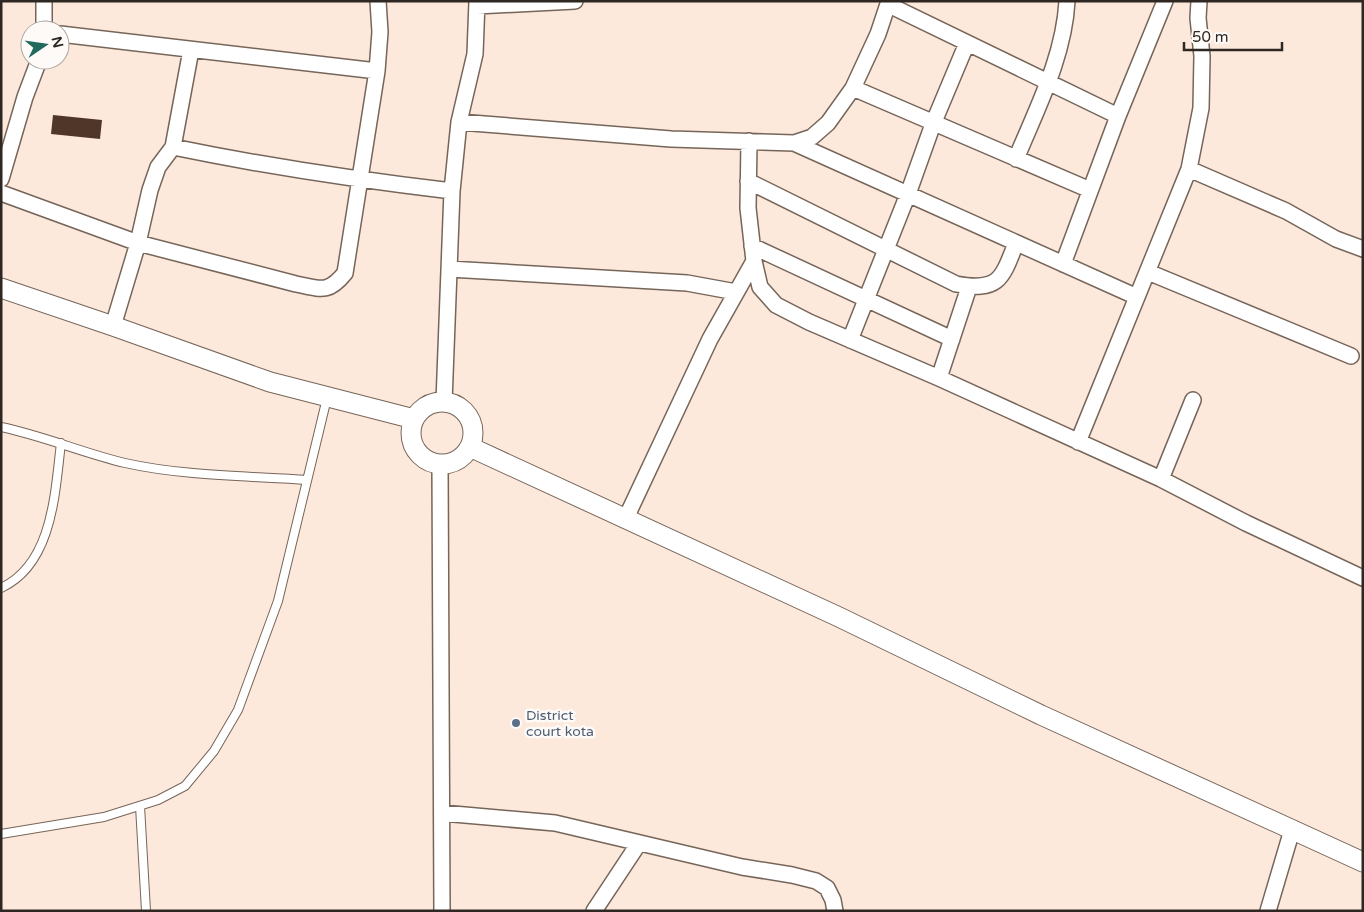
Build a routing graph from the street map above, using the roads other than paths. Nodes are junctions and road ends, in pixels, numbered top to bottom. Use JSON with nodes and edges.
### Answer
{"nodes":[{"id":1,"x":44,"y":1,"type":"edge"},
{"id":2,"x":378,"y":1,"type":"edge"},
{"id":3,"x":575,"y":1,"type":"edge"},
{"id":4,"x":1067,"y":1,"type":"edge"},
{"id":5,"x":1165,"y":1,"type":"edge"},
{"id":6,"x":1199,"y":1,"type":"edge"},
{"id":7,"x":889,"y":3,"type":"edge"},
{"id":8,"x":477,"y":4,"type":"edge"},
{"id":9,"x":44,"y":20,"type":"edge"},
{"id":10,"x":70,"y":35,"type":"edge"},
{"id":11,"x":967,"y":43,"type":"junction"},
{"id":12,"x":191,"y":50,"type":"junction"},
{"id":13,"x":35,"y":70,"type":"edge"},
{"id":14,"x":377,"y":71,"type":"junction"},
{"id":15,"x":1048,"y":82,"type":"junction"},
{"id":16,"x":853,"y":88,"type":"junction"},
{"id":17,"x":1118,"y":116,"type":"junction"},
{"id":18,"x":459,"y":122,"type":"junction"},
{"id":19,"x":933,"y":124,"type":"junction"},
{"id":20,"x":749,"y":141,"type":"junction"},
{"id":21,"x":794,"y":143,"type":"junction"},
{"id":22,"x":173,"y":147,"type":"junction"},
{"id":23,"x":1016,"y":159,"type":"junction"},
{"id":24,"x":1189,"y":169,"type":"junction"},
{"id":25,"x":1,"y":179,"type":"edge"},
{"id":26,"x":361,"y":180,"type":"junction"},
{"id":27,"x":748,"y":181,"type":"junction"},
{"id":28,"x":1090,"y":190,"type":"junction"},
{"id":29,"x":452,"y":191,"type":"junction"},
{"id":30,"x":1,"y":193,"type":"edge"},
{"id":31,"x":908,"y":194,"type":"junction"},
{"id":32,"x":138,"y":243,"type":"junction"},
{"id":33,"x":1016,"y":243,"type":"junction"},
{"id":34,"x":886,"y":248,"type":"junction"},
{"id":35,"x":1363,"y":248,"type":"edge"},
{"id":36,"x":753,"y":254,"type":"junction"},
{"id":37,"x":1063,"y":264,"type":"junction"},
{"id":38,"x":449,"y":269,"type":"junction"},
{"id":39,"x":1148,"y":272,"type":"junction"},
{"id":40,"x":969,"y":287,"type":"junction"},
{"id":41,"x":1,"y":288,"type":"edge"},
{"id":42,"x":736,"y":292,"type":"junction"},
{"id":43,"x":1137,"y":297,"type":"junction"},
{"id":44,"x":867,"y":300,"type":"junction"},
{"id":45,"x":113,"y":326,"type":"junction"},
{"id":46,"x":952,"y":339,"type":"junction"},
{"id":47,"x":850,"y":340,"type":"junction"},
{"id":48,"x":1351,"y":356,"type":"dead end"},
{"id":49,"x":939,"y":378,"type":"junction"},
{"id":50,"x":327,"y":398,"type":"junction"},
{"id":51,"x":1193,"y":400,"type":"dead end"},
{"id":52,"x":444,"y":402,"type":"junction"},
{"id":53,"x":414,"y":419,"type":"junction"},
{"id":54,"x":1,"y":427,"type":"edge"},
{"id":55,"x":1078,"y":442,"type":"junction"},
{"id":56,"x":61,"y":443,"type":"junction"},
{"id":57,"x":470,"y":447,"type":"junction"},
{"id":58,"x":440,"y":464,"type":"junction"},
{"id":59,"x":1161,"y":479,"type":"junction"},
{"id":60,"x":307,"y":480,"type":"junction"},
{"id":61,"x":626,"y":518,"type":"junction"},
{"id":62,"x":1363,"y":578,"type":"edge"},
{"id":63,"x":1,"y":588,"type":"edge"},
{"id":64,"x":140,"y":806,"type":"junction"},
{"id":65,"x":442,"y":813,"type":"junction"},
{"id":66,"x":1292,"y":830,"type":"junction"},
{"id":67,"x":1,"y":834,"type":"edge"},
{"id":68,"x":639,"y":843,"type":"junction"},
{"id":69,"x":1363,"y":862,"type":"edge"},
{"id":70,"x":146,"y":911,"type":"edge"},
{"id":71,"x":442,"y":911,"type":"edge"},
{"id":72,"x":594,"y":911,"type":"edge"},
{"id":73,"x":834,"y":911,"type":"edge"},
{"id":74,"x":1268,"y":911,"type":"edge"}],
"edges":[{"from":1,"to":9,"type":"street"},
{"from":2,"to":14,"type":"street"},
{"from":3,"to":8,"type":"street"},
{"from":4,"to":15,"type":"street"},
{"from":5,"to":17,"type":"street"},
{"from":6,"to":24,"type":"street"},
{"from":7,"to":11,"type":"street"},
{"from":7,"to":16,"type":"street"},
{"from":8,"to":18,"type":"street"},
{"from":10,"to":12,"type":"street"},
{"from":11,"to":15,"type":"street"},
{"from":11,"to":19,"type":"street"},
{"from":12,"to":14,"type":"street"},
{"from":12,"to":22,"type":"street"},
{"from":13,"to":25,"type":"street"},
{"from":14,"to":26,"type":"street"},
{"from":15,"to":17,"type":"street"},
{"from":15,"to":23,"type":"street"},
{"from":16,"to":19,"type":"street"},
{"from":16,"to":21,"type":"street"},
{"from":17,"to":28,"type":"street"},
{"from":18,"to":20,"type":"street"},
{"from":18,"to":29,"type":"street"},
{"from":19,"to":23,"type":"street"},
{"from":19,"to":31,"type":"street"},
{"from":20,"to":21,"type":"street"},
{"from":20,"to":27,"type":"street"},
{"from":21,"to":31,"type":"street"},
{"from":22,"to":26,"type":"street"},
{"from":22,"to":32,"type":"street"},
{"from":23,"to":28,"type":"street"},
{"from":24,"to":35,"type":"street"},
{"from":24,"to":39,"type":"street"},
{"from":26,"to":29,"type":"street"},
{"from":26,"to":32,"type":"street"},
{"from":27,"to":34,"type":"street"},
{"from":27,"to":36,"type":"street"},
{"from":28,"to":37,"type":"street"},
{"from":29,"to":38,"type":"street"},
{"from":30,"to":32,"type":"street"},
{"from":31,"to":33,"type":"street"},
{"from":31,"to":34,"type":"street"},
{"from":32,"to":45,"type":"street"},
{"from":33,"to":37,"type":"street"},
{"from":33,"to":40,"type":"street"},
{"from":34,"to":40,"type":"street"},
{"from":34,"to":44,"type":"street"},
{"from":36,"to":42,"type":"street"},
{"from":36,"to":44,"type":"street"},
{"from":36,"to":47,"type":"street"},
{"from":37,"to":43,"type":"street"},
{"from":38,"to":42,"type":"street"},
{"from":38,"to":52,"type":"street"},
{"from":39,"to":43,"type":"street"},
{"from":39,"to":48,"type":"street"},
{"from":40,"to":46,"type":"street"},
{"from":41,"to":45,"type":"street"},
{"from":42,"to":61,"type":"street"},
{"from":43,"to":55,"type":"street"},
{"from":44,"to":46,"type":"street"},
{"from":44,"to":47,"type":"street"},
{"from":45,"to":50,"type":"street"},
{"from":46,"to":49,"type":"street"},
{"from":47,"to":49,"type":"street"},
{"from":49,"to":55,"type":"street"},
{"from":50,"to":53,"type":"street"},
{"from":50,"to":60,"type":"lane"},
{"from":51,"to":59,"type":"street"},
{"from":52,"to":53,"type":"street"},
{"from":52,"to":57,"type":"street"},
{"from":53,"to":58,"type":"street"},
{"from":54,"to":56,"type":"lane"},
{"from":55,"to":59,"type":"street"},
{"from":56,"to":60,"type":"lane"},
{"from":56,"to":63,"type":"lane"},
{"from":57,"to":58,"type":"street"},
{"from":57,"to":61,"type":"street"},
{"from":58,"to":65,"type":"street"},
{"from":59,"to":62,"type":"street"},
{"from":60,"to":64,"type":"lane"},
{"from":61,"to":66,"type":"street"},
{"from":64,"to":67,"type":"lane"},
{"from":64,"to":70,"type":"lane"},
{"from":65,"to":68,"type":"street"},
{"from":65,"to":71,"type":"street"},
{"from":66,"to":69,"type":"street"},
{"from":66,"to":74,"type":"street"},
{"from":68,"to":72,"type":"street"},
{"from":68,"to":73,"type":"street"}]}
